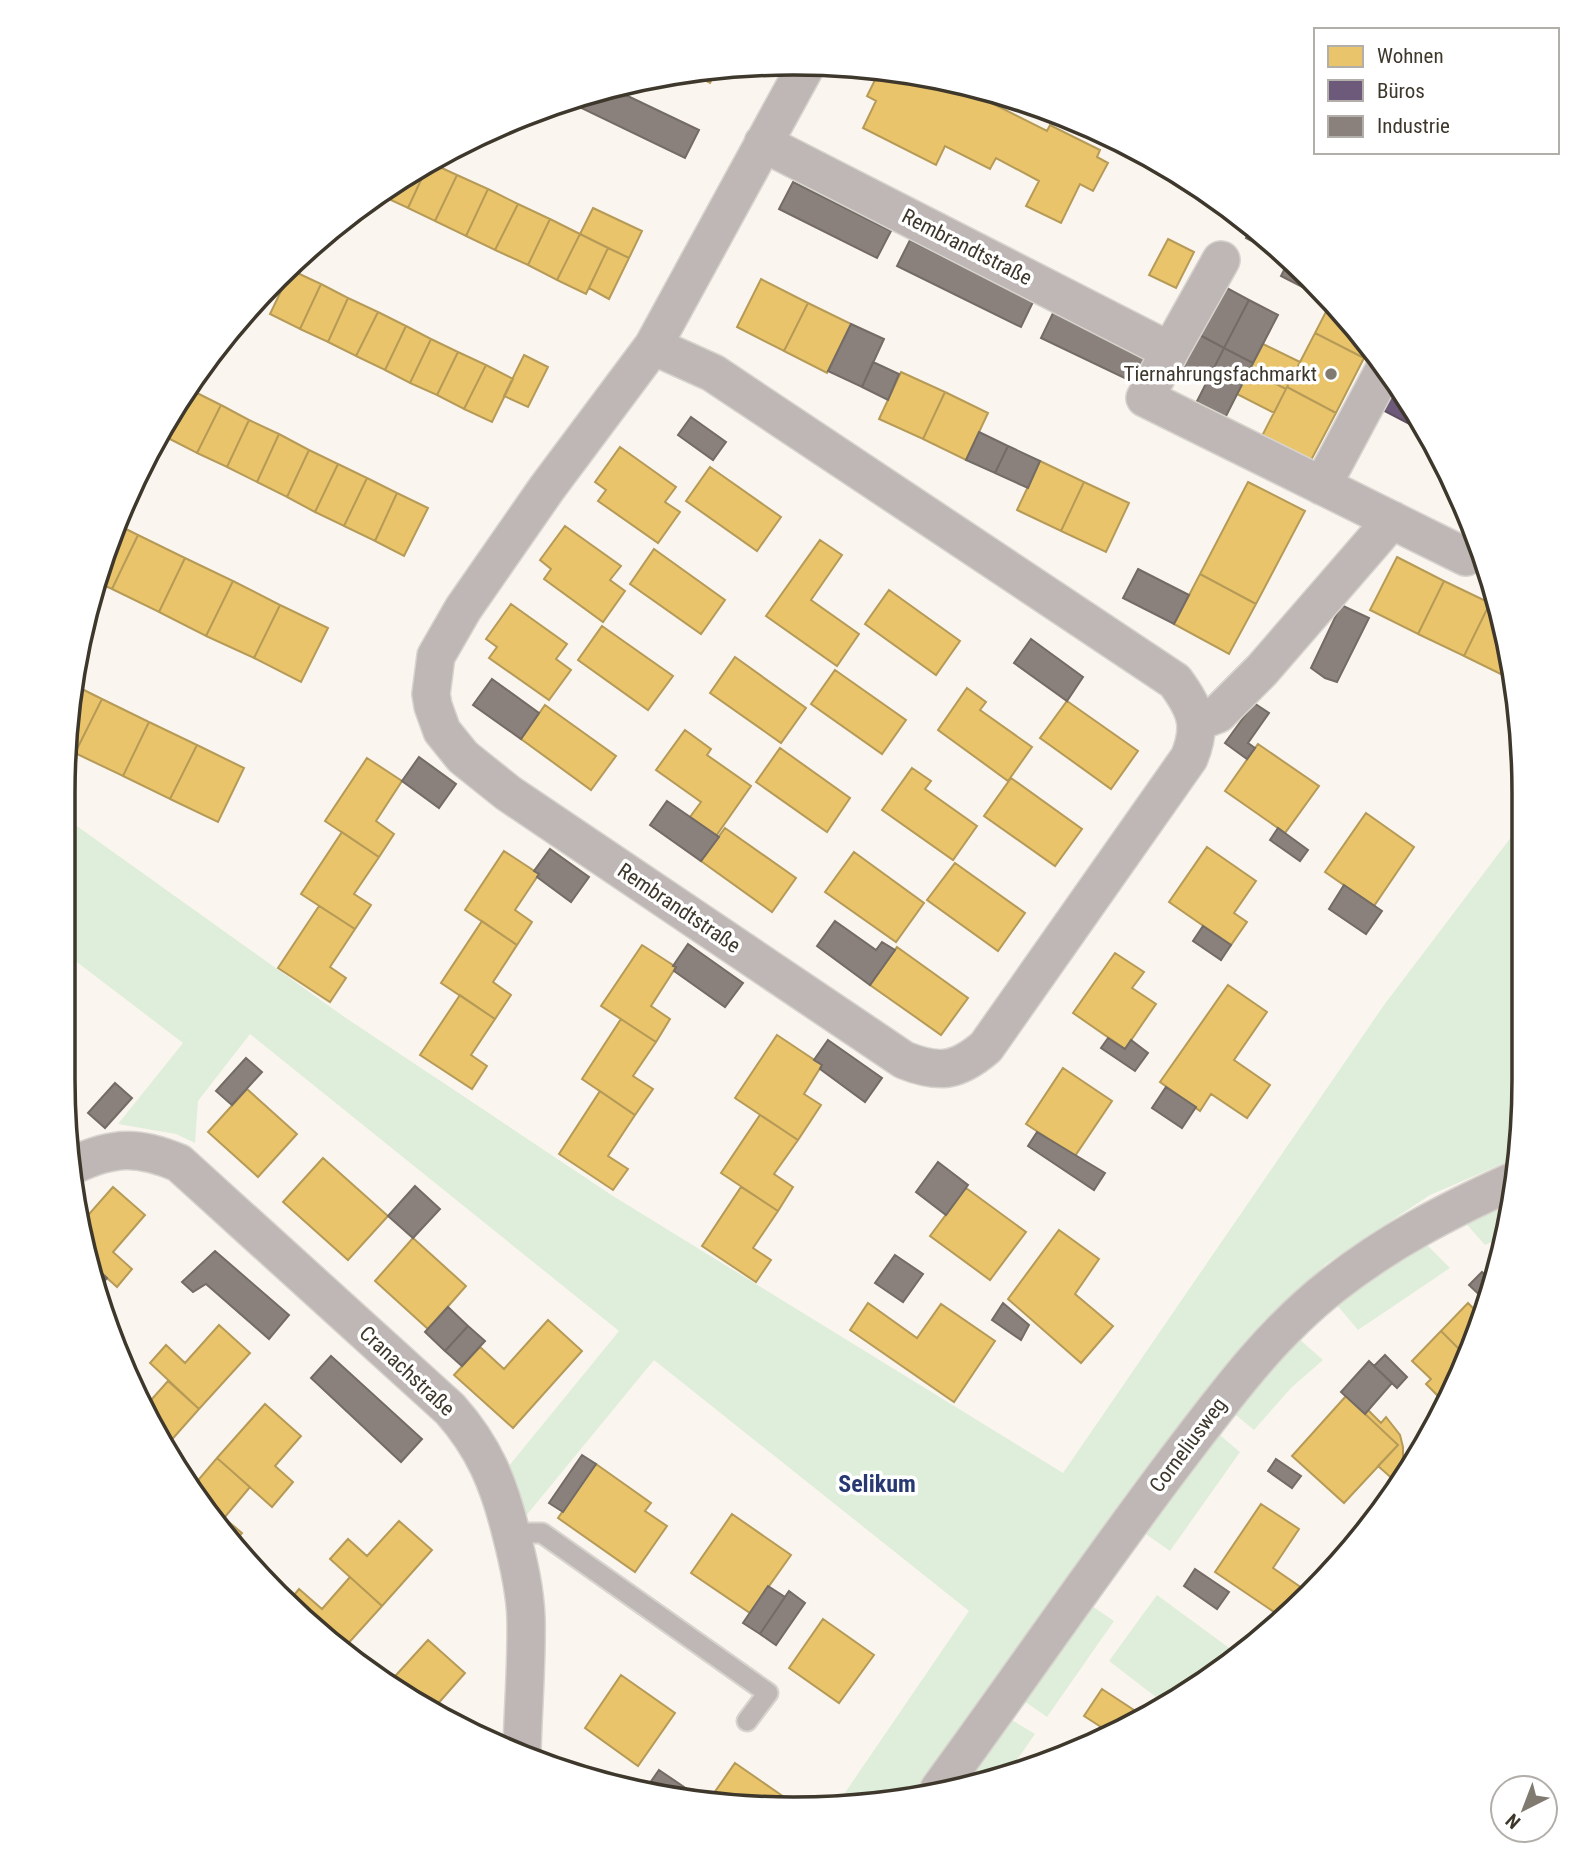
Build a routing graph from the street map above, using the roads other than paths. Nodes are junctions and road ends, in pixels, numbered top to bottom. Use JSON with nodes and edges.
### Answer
{"nodes":[{"id":1,"x":801,"y":75,"type":"edge"},
{"id":2,"x":763,"y":143,"type":"junction"},
{"id":3,"x":1221,"y":260,"type":"dead end"},
{"id":4,"x":653,"y":346,"type":"junction"},
{"id":5,"x":1170,"y":351,"type":"junction"},
{"id":6,"x":1379,"y":378,"type":"edge"},
{"id":7,"x":1322,"y":486,"type":"junction"},
{"id":8,"x":1392,"y":520,"type":"junction"},
{"id":9,"x":1466,"y":557,"type":"dead end"},
{"id":10,"x":1197,"y":722,"type":"junction"},
{"id":11,"x":80,"y":1163,"type":"edge"},
{"id":12,"x":1504,"y":1185,"type":"edge"},
{"id":13,"x":511,"y":1532,"type":"junction"},
{"id":14,"x":747,"y":1721,"type":"dead end"},
{"id":15,"x":522,"y":1743,"type":"edge"},
{"id":16,"x":945,"y":1780,"type":"edge"}],
"edges":[{"from":1,"to":2,"type":"street","name":"Rembrandtstraße"},
{"from":2,"to":4,"type":"street","name":"Rembrandtstraße"},
{"from":2,"to":5,"type":"street","name":"Rembrandtstraße"},
{"from":3,"to":5,"type":"street"},
{"from":4,"to":10,"type":"street"},
{"from":4,"to":10,"type":"street","name":"Rembrandtstraße"},
{"from":5,"to":7,"type":"street"},
{"from":6,"to":7,"type":"street"},
{"from":7,"to":8,"type":"street"},
{"from":8,"to":9,"type":"street"},
{"from":8,"to":10,"type":"street"},
{"from":11,"to":13,"type":"street","name":"Cranachstraße"},
{"from":12,"to":16,"type":"street","name":"Corneliusweg"},
{"from":13,"to":14,"type":"lane"},
{"from":13,"to":15,"type":"street","name":"Cranachstraße"}]}
